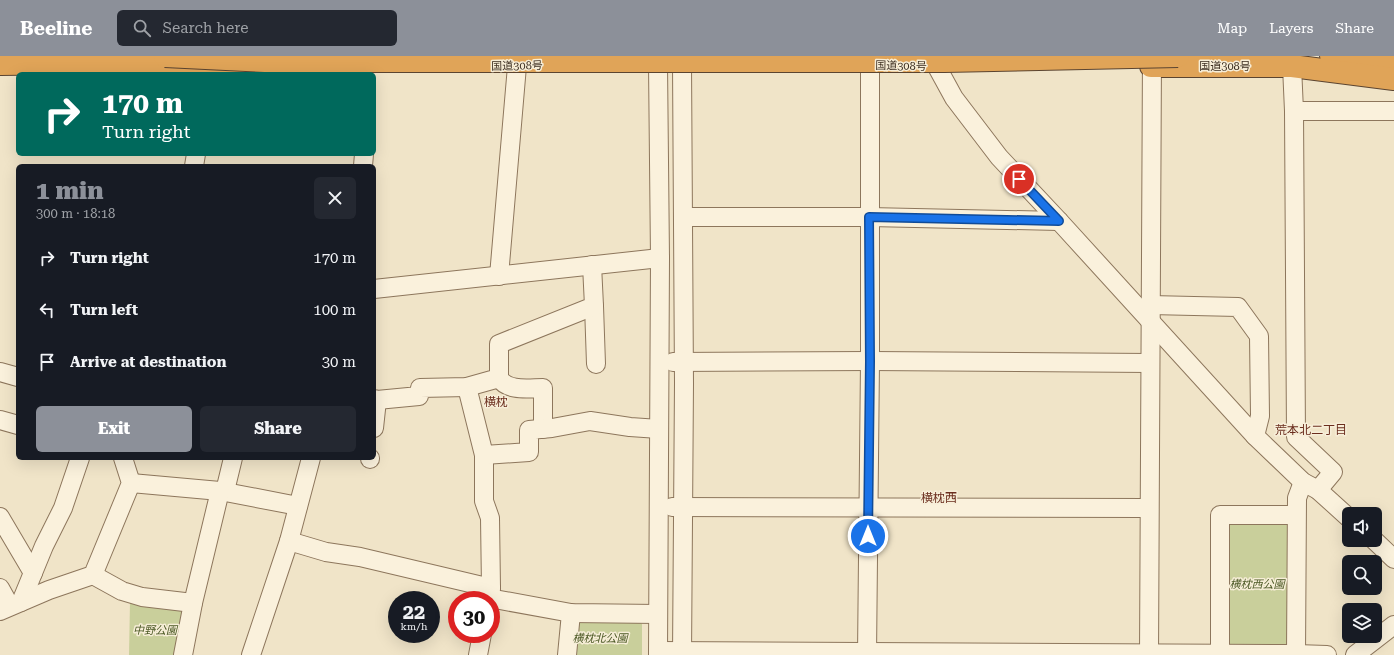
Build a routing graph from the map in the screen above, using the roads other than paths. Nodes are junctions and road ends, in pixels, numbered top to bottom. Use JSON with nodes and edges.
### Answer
{"nodes":[{"id":1,"x":143,"y":56,"type":"edge"},
{"id":2,"x":164,"y":56,"type":"edge"},
{"id":3,"x":778,"y":56,"type":"edge"},
{"id":4,"x":1178,"y":56,"type":"edge"},
{"id":5,"x":1330,"y":56,"type":"edge"},
{"id":6,"x":1394,"y":59,"type":"edge"},
{"id":7,"x":659,"y":60,"type":"edge"},
{"id":8,"x":682,"y":60,"type":"edge"},
{"id":9,"x":838,"y":60,"type":"junction"},
{"id":10,"x":934,"y":61,"type":"edge"},
{"id":11,"x":1152,"y":61,"type":"edge"},
{"id":12,"x":81,"y":63,"type":"junction"},
{"id":13,"x":0,"y":64,"type":"edge"},
{"id":14,"x":372,"y":66,"type":"edge"},
{"id":15,"x":517,"y":66,"type":"junction"},
{"id":16,"x":870,"y":66,"type":"junction"},
{"id":17,"x":1292,"y":66,"type":"junction"},
{"id":18,"x":212,"y":72,"type":"edge"},
{"id":19,"x":1394,"y":79,"type":"edge"},
{"id":20,"x":1294,"y":112,"type":"junction"},
{"id":21,"x":1394,"y":112,"type":"edge"},
{"id":22,"x":683,"y":217,"type":"junction"},
{"id":23,"x":869,"y":217,"type":"junction"},
{"id":24,"x":1059,"y":221,"type":"junction"},
{"id":25,"x":660,"y":258,"type":"junction"},
{"id":26,"x":592,"y":265,"type":"junction"},
{"id":27,"x":499,"y":276,"type":"junction"},
{"id":28,"x":376,"y":289,"type":"edge"},
{"id":29,"x":594,"y":306,"type":"junction"},
{"id":30,"x":1150,"y":313,"type":"junction"},
{"id":31,"x":870,"y":361,"type":"junction"},
{"id":32,"x":660,"y":362,"type":"junction"},
{"id":33,"x":684,"y":362,"type":"junction"},
{"id":34,"x":1150,"y":363,"type":"junction"},
{"id":35,"x":596,"y":364,"type":"dead end"},
{"id":36,"x":0,"y":372,"type":"edge"},
{"id":37,"x":16,"y":376,"type":"edge"},
{"id":38,"x":498,"y":378,"type":"junction"},
{"id":39,"x":467,"y":387,"type":"junction"},
{"id":40,"x":376,"y":400,"type":"edge"},
{"id":41,"x":0,"y":420,"type":"edge"},
{"id":42,"x":16,"y":424,"type":"edge"},
{"id":43,"x":660,"y":428,"type":"junction"},
{"id":44,"x":543,"y":429,"type":"junction"},
{"id":45,"x":1255,"y":436,"type":"junction"},
{"id":46,"x":484,"y":454,"type":"junction"},
{"id":47,"x":79,"y":460,"type":"edge"},
{"id":48,"x":124,"y":460,"type":"edge"},
{"id":49,"x":232,"y":460,"type":"edge"},
{"id":50,"x":310,"y":460,"type":"edge"},
{"id":51,"x":130,"y":483,"type":"junction"},
{"id":52,"x":1311,"y":486,"type":"junction"},
{"id":53,"x":222,"y":491,"type":"junction"},
{"id":54,"x":298,"y":506,"type":"junction"},
{"id":55,"x":659,"y":507,"type":"junction"},
{"id":56,"x":684,"y":507,"type":"junction"},
{"id":57,"x":868,"y":507,"type":"junction"},
{"id":58,"x":1149,"y":508,"type":"junction"},
{"id":59,"x":1342,"y":512,"type":"edge"},
{"id":60,"x":1296,"y":515,"type":"junction"},
{"id":61,"x":0,"y":517,"type":"edge"},
{"id":62,"x":289,"y":541,"type":"junction"},
{"id":63,"x":1381,"y":547,"type":"edge"},
{"id":64,"x":1394,"y":559,"type":"edge"},
{"id":65,"x":33,"y":573,"type":"junction"},
{"id":66,"x":92,"y":575,"type":"junction"},
{"id":67,"x":0,"y":588,"type":"edge"},
{"id":68,"x":476,"y":591,"type":"edge"},
{"id":69,"x":490,"y":591,"type":"edge"},
{"id":70,"x":500,"y":597,"type":"edge"},
{"id":71,"x":193,"y":603,"type":"junction"},
{"id":72,"x":10,"y":606,"type":"edge"},
{"id":73,"x":571,"y":613,"type":"junction"},
{"id":74,"x":658,"y":614,"type":"junction"},
{"id":75,"x":1394,"y":625,"type":"edge"},
{"id":76,"x":480,"y":643,"type":"edge"},
{"id":77,"x":658,"y":653,"type":"edge"},
{"id":78,"x":682,"y":653,"type":"edge"},
{"id":79,"x":867,"y":653,"type":"edge"},
{"id":80,"x":1220,"y":653,"type":"junction"},
{"id":81,"x":1149,"y":654,"type":"edge"},
{"id":82,"x":1296,"y":654,"type":"junction"},
{"id":83,"x":182,"y":655,"type":"edge"},
{"id":84,"x":251,"y":655,"type":"edge"},
{"id":85,"x":478,"y":655,"type":"edge"},
{"id":86,"x":567,"y":655,"type":"edge"},
{"id":87,"x":1327,"y":655,"type":"edge"},
{"id":88,"x":1355,"y":655,"type":"edge"}],
"edges":[{"from":1,"to":12,"type":"highway"},
{"from":2,"to":9,"type":"highway","bridge":true},
{"from":3,"to":9,"type":"highway","bridge":true},
{"from":4,"to":9,"type":"highway","bridge":true},
{"from":5,"to":6,"type":"highway"},
{"from":7,"to":8,"type":"highway","name":"国道308号"},
{"from":7,"to":15,"type":"highway","name":"国道308号"},
{"from":7,"to":25,"type":"street"},
{"from":8,"to":16,"type":"highway","name":"国道308号"},
{"from":8,"to":22,"type":"street"},
{"from":10,"to":11,"type":"highway","name":"国道308号"},
{"from":10,"to":16,"type":"highway","name":"国道308号"},
{"from":10,"to":24,"type":"street"},
{"from":11,"to":17,"type":"highway","name":"国道308号"},
{"from":11,"to":30,"type":"street"},
{"from":12,"to":13,"type":"highway","name":"国道308号"},
{"from":12,"to":18,"type":"highway","name":"国道308号"},
{"from":14,"to":15,"type":"highway","name":"国道308号"},
{"from":14,"to":18,"type":"highway","name":"国道308号"},
{"from":15,"to":27,"type":"street"},
{"from":16,"to":23,"type":"street"},
{"from":17,"to":19,"type":"highway","name":"国道308号"},
{"from":17,"to":20,"type":"street"},
{"from":20,"to":21,"type":"street"},
{"from":20,"to":52,"type":"street"},
{"from":22,"to":23,"type":"street"},
{"from":22,"to":33,"type":"street"},
{"from":23,"to":24,"type":"street"},
{"from":23,"to":31,"type":"street"},
{"from":24,"to":30,"type":"street"},
{"from":25,"to":26,"type":"street"},
{"from":25,"to":32,"type":"street"},
{"from":26,"to":27,"type":"street"},
{"from":26,"to":29,"type":"street"},
{"from":27,"to":28,"type":"street"},
{"from":29,"to":35,"type":"street"},
{"from":29,"to":38,"type":"street"},
{"from":30,"to":34,"type":"street"},
{"from":30,"to":45,"type":"street"},
{"from":30,"to":45,"type":"street"},
{"from":31,"to":33,"type":"street"},
{"from":31,"to":34,"type":"street"},
{"from":31,"to":57,"type":"street"},
{"from":32,"to":33,"type":"street"},
{"from":32,"to":43,"type":"street"},
{"from":33,"to":56,"type":"street"},
{"from":34,"to":58,"type":"street"},
{"from":36,"to":37,"type":"street"},
{"from":38,"to":39,"type":"street"},
{"from":38,"to":44,"type":"street"},
{"from":39,"to":40,"type":"street"},
{"from":39,"to":46,"type":"street"},
{"from":41,"to":42,"type":"street"},
{"from":43,"to":44,"type":"street"},
{"from":43,"to":55,"type":"street"},
{"from":44,"to":46,"type":"street"},
{"from":45,"to":52,"type":"street"},
{"from":46,"to":69,"type":"street"},
{"from":47,"to":65,"type":"street"},
{"from":48,"to":51,"type":"street"},
{"from":49,"to":53,"type":"street"},
{"from":50,"to":54,"type":"street"},
{"from":51,"to":53,"type":"street"},
{"from":51,"to":66,"type":"street"},
{"from":52,"to":59,"type":"street"},
{"from":52,"to":60,"type":"street"},
{"from":53,"to":54,"type":"street"},
{"from":53,"to":71,"type":"street"},
{"from":54,"to":62,"type":"street"},
{"from":55,"to":56,"type":"street"},
{"from":55,"to":74,"type":"street"},
{"from":56,"to":57,"type":"street"},
{"from":56,"to":78,"type":"street"},
{"from":57,"to":58,"type":"street"},
{"from":57,"to":79,"type":"street"},
{"from":58,"to":81,"type":"street"},
{"from":60,"to":80,"type":"street"},
{"from":60,"to":82,"type":"street"},
{"from":61,"to":65,"type":"street"},
{"from":62,"to":68,"type":"street"},
{"from":62,"to":84,"type":"street"},
{"from":63,"to":64,"type":"street"},
{"from":65,"to":72,"type":"street"},
{"from":66,"to":71,"type":"street"},
{"from":66,"to":72,"type":"street"},
{"from":67,"to":72,"type":"street"},
{"from":70,"to":73,"type":"street"},
{"from":71,"to":83,"type":"street"},
{"from":73,"to":74,"type":"street"},
{"from":73,"to":86,"type":"street"},
{"from":74,"to":77,"type":"street"},
{"from":75,"to":88,"type":"street"},
{"from":76,"to":85,"type":"street"},
{"from":77,"to":78,"type":"street"},
{"from":78,"to":79,"type":"street"},
{"from":79,"to":81,"type":"street"},
{"from":80,"to":81,"type":"street"},
{"from":80,"to":82,"type":"street"},
{"from":82,"to":87,"type":"street"}]}
